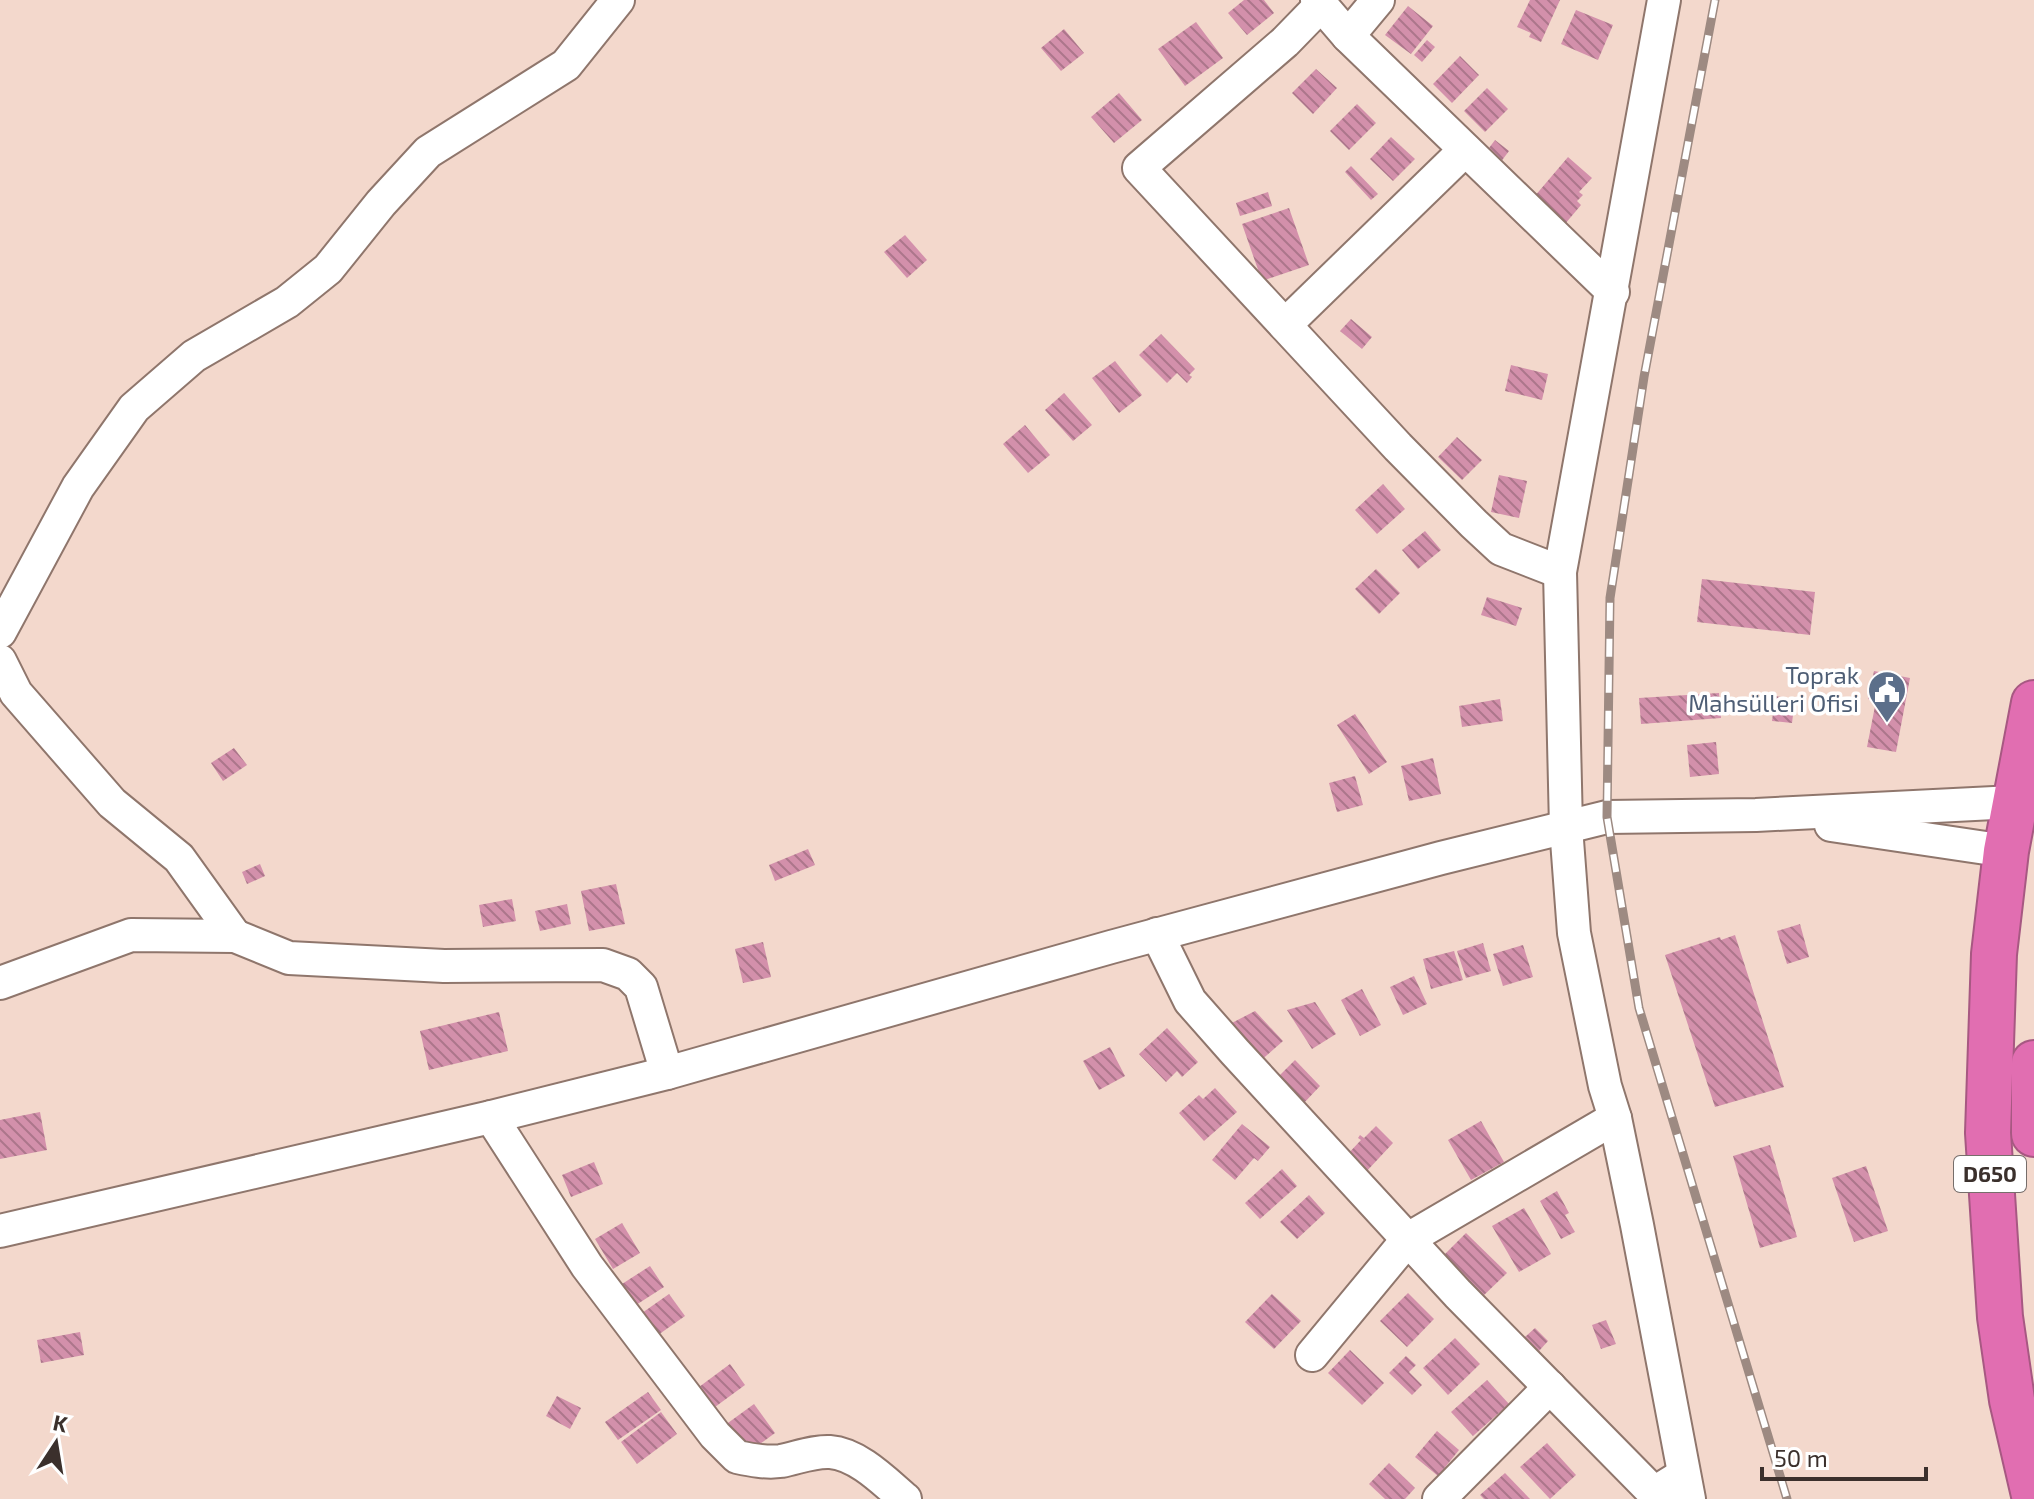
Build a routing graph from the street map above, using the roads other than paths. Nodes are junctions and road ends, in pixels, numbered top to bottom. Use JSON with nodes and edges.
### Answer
{"nodes":[{"id":1,"x":618,"y":0,"type":"edge"},
{"id":2,"x":1378,"y":0,"type":"edge"},
{"id":3,"x":1664,"y":0,"type":"edge"},
{"id":4,"x":1319,"y":3,"type":"edge"},
{"id":5,"x":1348,"y":36,"type":"junction"},
{"id":6,"x":1465,"y":150,"type":"junction"},
{"id":7,"x":1613,"y":292,"type":"junction"},
{"id":8,"x":1285,"y":325,"type":"junction"},
{"id":9,"x":1560,"y":572,"type":"junction"},
{"id":10,"x":0,"y":632,"type":"edge"},
{"id":11,"x":0,"y":661,"type":"edge"},
{"id":12,"x":2034,"y":703,"type":"edge"},
{"id":13,"x":2024,"y":802,"type":"edge"},
{"id":14,"x":1756,"y":815,"type":"junction"},
{"id":15,"x":1566,"y":827,"type":"junction"},
{"id":16,"x":2020,"y":852,"type":"edge"},
{"id":17,"x":1157,"y":934,"type":"junction"},
{"id":18,"x":235,"y":936,"type":"junction"},
{"id":19,"x":0,"y":983,"type":"edge"},
{"id":20,"x":2034,"y":1063,"type":"edge"},
{"id":21,"x":667,"y":1073,"type":"junction"},
{"id":22,"x":491,"y":1117,"type":"junction"},
{"id":23,"x":1615,"y":1118,"type":"junction"},
{"id":24,"x":2034,"y":1134,"type":"edge"},
{"id":25,"x":0,"y":1231,"type":"edge"},
{"id":26,"x":1408,"y":1239,"type":"junction"},
{"id":27,"x":1312,"y":1355,"type":"dead end"},
{"id":28,"x":1550,"y":1387,"type":"junction"},
{"id":29,"x":1686,"y":1487,"type":"edge"},
{"id":30,"x":1446,"y":1492,"type":"edge"},
{"id":31,"x":2034,"y":1495,"type":"edge"},
{"id":32,"x":1651,"y":1496,"type":"edge"},
{"id":33,"x":905,"y":1499,"type":"edge"}],
"edges":[{"from":1,"to":10,"type":"street"},
{"from":2,"to":5,"type":"street"},
{"from":3,"to":7,"type":"street"},
{"from":4,"to":5,"type":"street"},
{"from":4,"to":8,"type":"street"},
{"from":5,"to":6,"type":"street"},
{"from":6,"to":7,"type":"street"},
{"from":6,"to":8,"type":"street"},
{"from":7,"to":9,"type":"street"},
{"from":8,"to":9,"type":"street"},
{"from":9,"to":15,"type":"street"},
{"from":11,"to":18,"type":"street"},
{"from":12,"to":13,"type":"highway","number":"D650"},
{"from":13,"to":14,"type":"street"},
{"from":13,"to":16,"type":"highway","number":"D650"},
{"from":14,"to":15,"type":"street"},
{"from":14,"to":16,"type":"street"},
{"from":15,"to":17,"type":"street"},
{"from":15,"to":23,"type":"street"},
{"from":16,"to":31,"type":"highway","number":"D650"},
{"from":17,"to":21,"type":"street"},
{"from":17,"to":26,"type":"street"},
{"from":18,"to":19,"type":"street"},
{"from":18,"to":21,"type":"street"},
{"from":20,"to":24,"type":"highway","number":"D650"},
{"from":21,"to":22,"type":"street"},
{"from":22,"to":25,"type":"street"},
{"from":22,"to":33,"type":"street"},
{"from":23,"to":26,"type":"street"},
{"from":23,"to":29,"type":"street"},
{"from":26,"to":27,"type":"street"},
{"from":26,"to":28,"type":"street"},
{"from":28,"to":30,"type":"street"},
{"from":28,"to":32,"type":"street"},
{"from":29,"to":32,"type":"street"}]}
